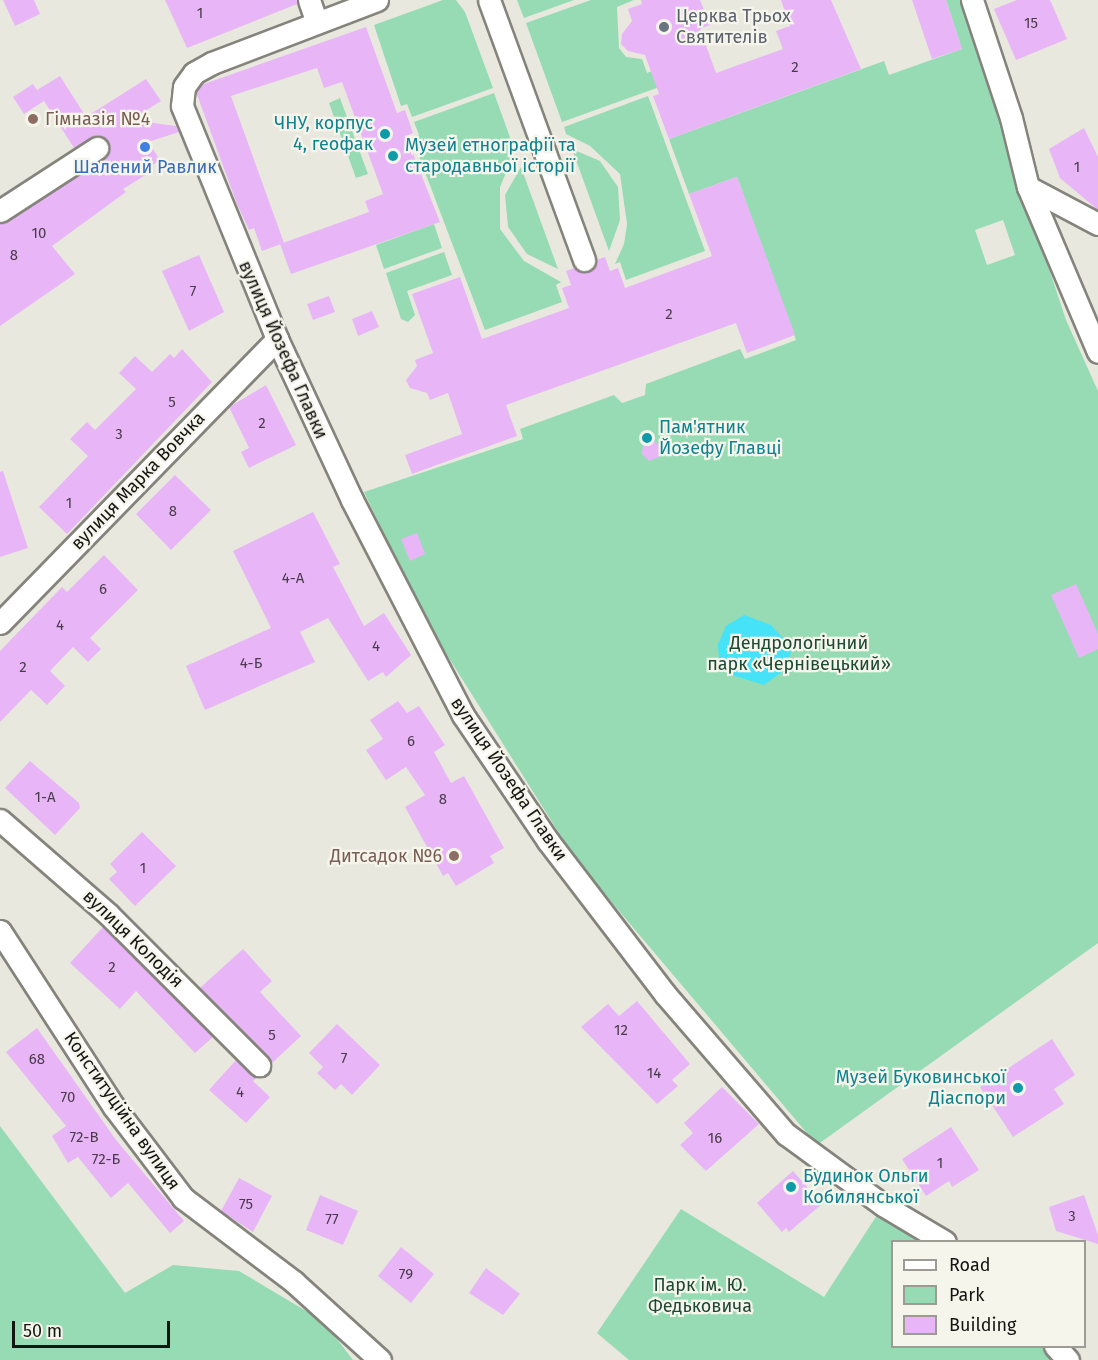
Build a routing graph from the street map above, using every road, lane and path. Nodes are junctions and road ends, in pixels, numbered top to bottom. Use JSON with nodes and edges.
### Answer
{"nodes":[{"id":1,"x":309,"y":0,"type":"edge"},
{"id":2,"x":376,"y":0,"type":"edge"},
{"id":3,"x":489,"y":0,"type":"edge"},
{"id":4,"x":972,"y":0,"type":"edge"},
{"id":5,"x":317,"y":23,"type":"junction"},
{"id":6,"x":97,"y":148,"type":"dead end"},
{"id":7,"x":1028,"y":187,"type":"junction"},
{"id":8,"x":0,"y":211,"type":"edge"},
{"id":9,"x":1098,"y":224,"type":"edge"},
{"id":10,"x":584,"y":260,"type":"dead end"},
{"id":11,"x":277,"y":339,"type":"junction"},
{"id":12,"x":1098,"y":352,"type":"edge"},
{"id":13,"x":0,"y":624,"type":"edge"},
{"id":14,"x":0,"y":820,"type":"edge"},
{"id":15,"x":0,"y":931,"type":"edge"},
{"id":16,"x":259,"y":1065,"type":"dead end"},
{"id":17,"x":942,"y":1240,"type":"edge"},
{"id":18,"x":1055,"y":1348,"type":"edge"},
{"id":19,"x":380,"y":1360,"type":"edge"},
{"id":20,"x":1068,"y":1360,"type":"edge"}],
"edges":[{"from":1,"to":5,"type":"street"},
{"from":2,"to":5,"type":"street"},
{"from":3,"to":10,"type":"street"},
{"from":4,"to":7,"type":"street"},
{"from":5,"to":11,"type":"street","name":"вулиця Йозефа Главки"},
{"from":6,"to":8,"type":"street"},
{"from":7,"to":9,"type":"street"},
{"from":7,"to":12,"type":"street"},
{"from":11,"to":13,"type":"street","name":"вулиця Марка Вовчка"},
{"from":11,"to":17,"type":"street","name":"вулиця Йозефа Главки"},
{"from":14,"to":16,"type":"street","name":"вулиця Колодія"},
{"from":15,"to":19,"type":"street","name":"Конституційна вулиця"},
{"from":18,"to":20,"type":"street"}]}
